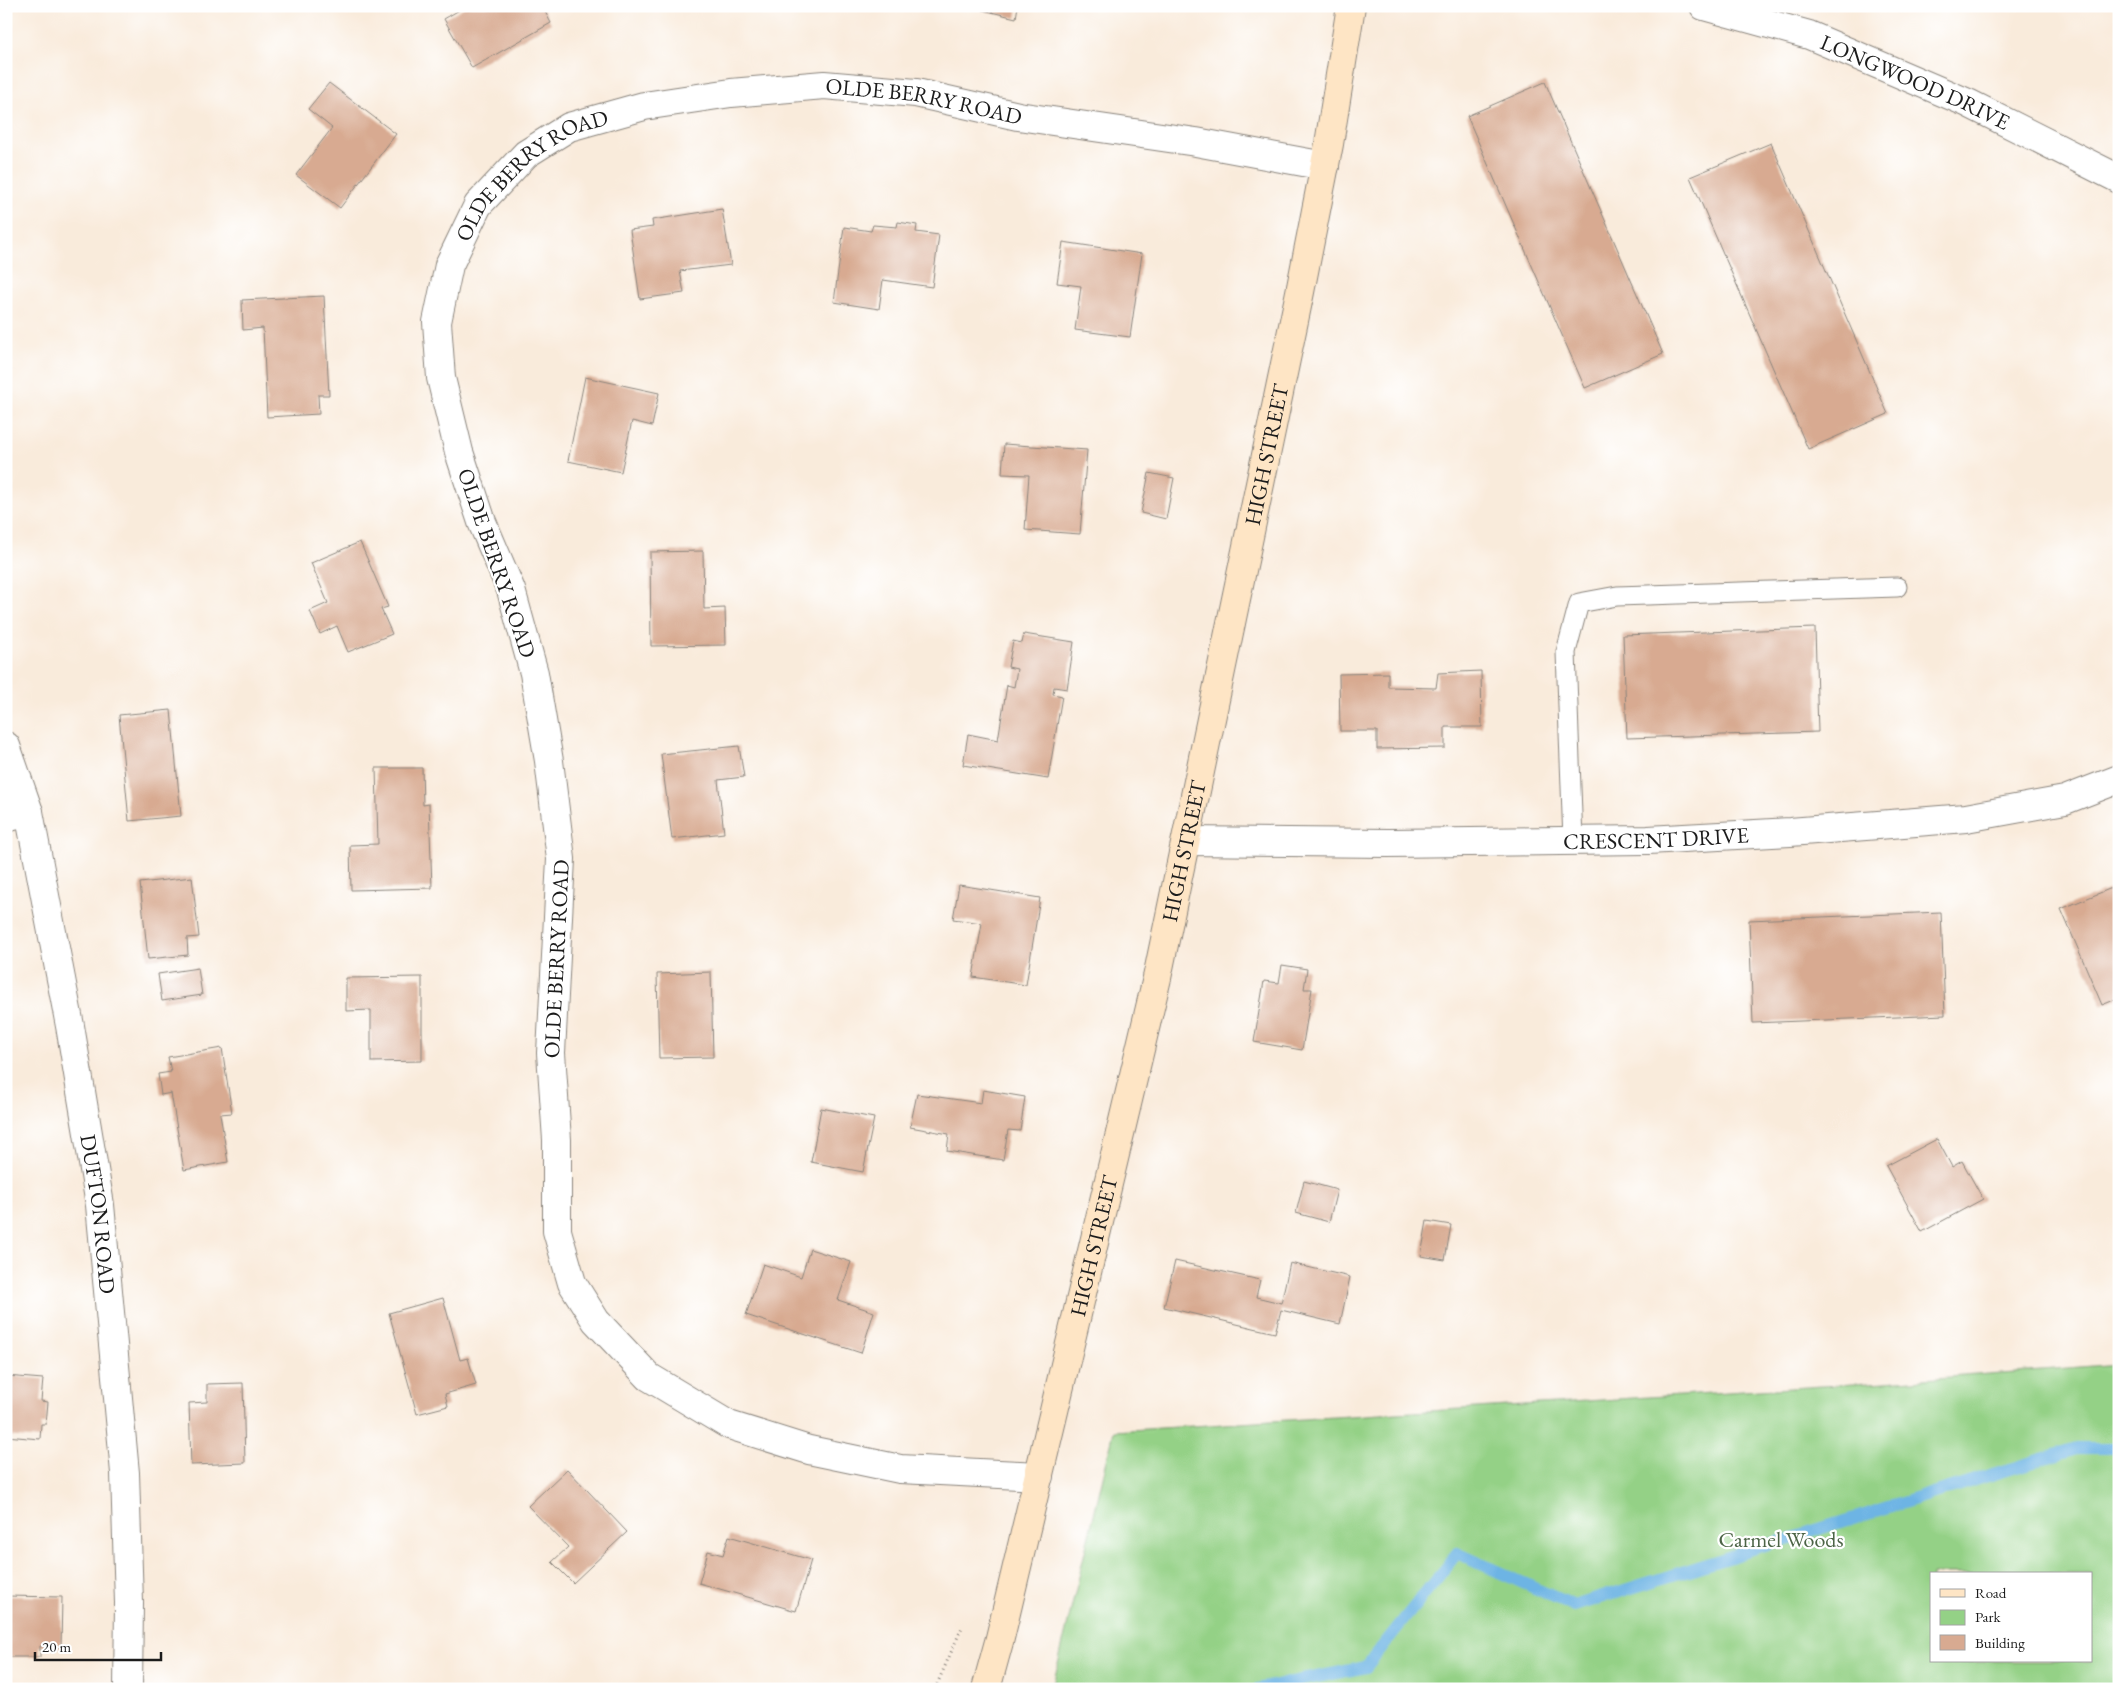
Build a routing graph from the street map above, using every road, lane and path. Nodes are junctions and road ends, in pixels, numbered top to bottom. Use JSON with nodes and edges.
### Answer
{"nodes":[{"id":1,"x":1351,"y":6,"type":"edge"},
{"id":2,"x":1704,"y":6,"type":"edge"},
{"id":3,"x":1325,"y":166,"type":"junction"},
{"id":4,"x":2119,"y":179,"type":"edge"},
{"id":5,"x":1897,"y":587,"type":"dead end"},
{"id":6,"x":6,"y":746,"type":"edge"},
{"id":7,"x":2119,"y":779,"type":"edge"},
{"id":8,"x":18,"y":815,"type":"edge"},
{"id":9,"x":1186,"y":841,"type":"junction"},
{"id":10,"x":1573,"y":841,"type":"junction"},
{"id":11,"x":1039,"y":1476,"type":"junction"},
{"id":12,"x":128,"y":1689,"type":"edge"},
{"id":13,"x":986,"y":1689,"type":"edge"}],
"edges":[{"from":1,"to":3,"type":"main road","name":"HIGH STREET"},
{"from":2,"to":4,"type":"street","name":"LONGWOOD DRIVE"},
{"from":3,"to":9,"type":"main road","name":"HIGH STREET"},
{"from":3,"to":11,"type":"street","name":"OLDE BERRY ROAD"},
{"from":5,"to":10,"type":"lane"},
{"from":6,"to":8,"type":"street","name":"DUFTON ROAD"},
{"from":7,"to":10,"type":"street","name":"CRESCENT DRIVE"},
{"from":8,"to":12,"type":"street","name":"DUFTON ROAD"},
{"from":9,"to":10,"type":"street","name":"CRESCENT DRIVE"},
{"from":9,"to":11,"type":"main road","name":"HIGH STREET"},
{"from":11,"to":13,"type":"main road","name":"HIGH STREET"}]}
